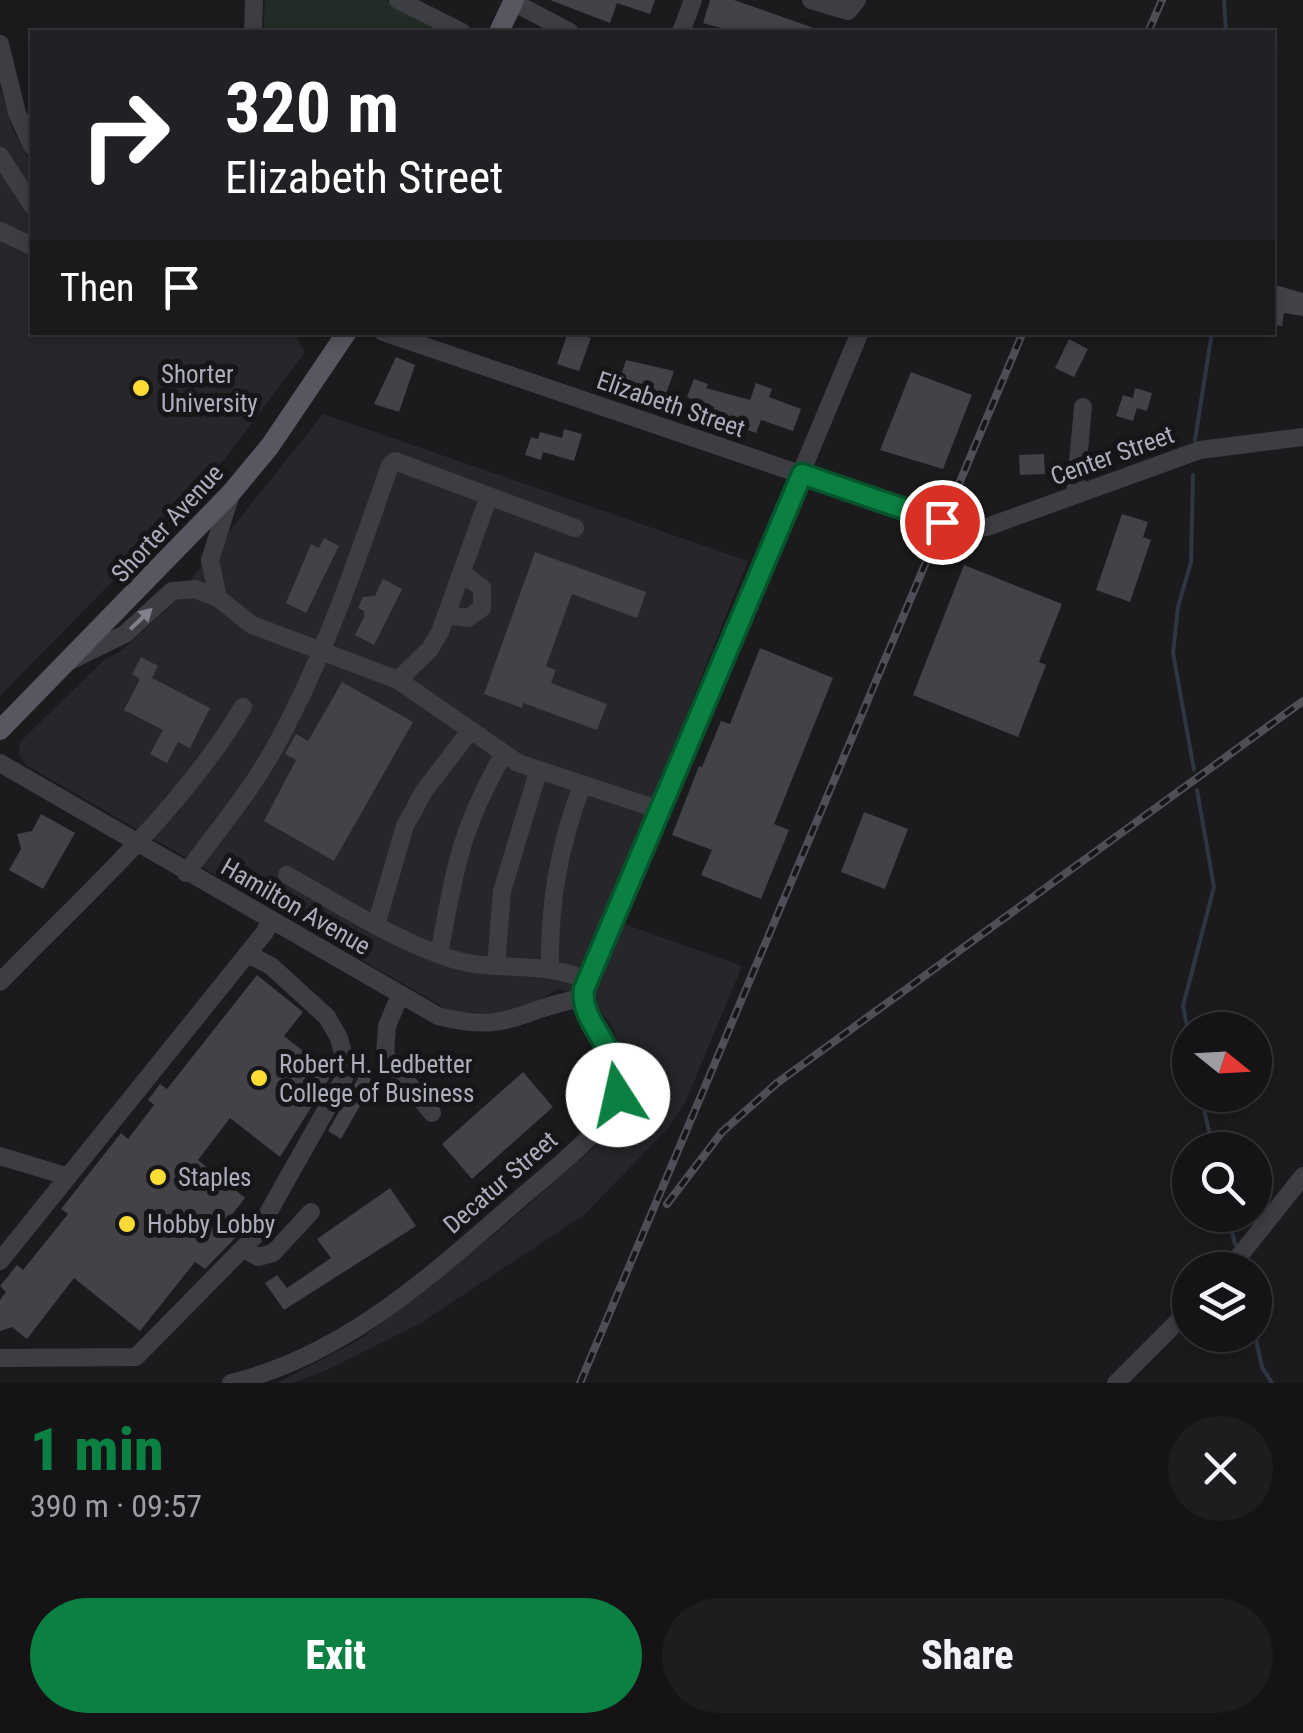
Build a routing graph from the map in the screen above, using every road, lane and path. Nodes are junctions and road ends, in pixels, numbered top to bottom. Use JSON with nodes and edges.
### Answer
{"nodes":[{"id":1,"x":254,"y":0,"type":"edge"},
{"id":2,"x":398,"y":0,"type":"edge"},
{"id":3,"x":693,"y":0,"type":"edge"},
{"id":4,"x":812,"y":0,"type":"edge"},
{"id":5,"x":514,"y":1,"type":"edge"},
{"id":6,"x":852,"y":6,"type":"edge"},
{"id":7,"x":254,"y":30,"type":"edge"},
{"id":8,"x":458,"y":30,"type":"edge"},
{"id":9,"x":500,"y":30,"type":"edge"},
{"id":10,"x":566,"y":30,"type":"edge"},
{"id":11,"x":681,"y":30,"type":"edge"},
{"id":12,"x":0,"y":44,"type":"edge"},
{"id":13,"x":30,"y":141,"type":"edge"},
{"id":14,"x":0,"y":156,"type":"edge"},
{"id":15,"x":30,"y":202,"type":"edge"},
{"id":16,"x":0,"y":230,"type":"edge"},
{"id":17,"x":30,"y":245,"type":"edge"},
{"id":18,"x":345,"y":335,"type":"edge"},
{"id":19,"x":392,"y":335,"type":"edge"},
{"id":20,"x":859,"y":335,"type":"edge"},
{"id":21,"x":1084,"y":406,"type":"dead end"},
{"id":22,"x":1303,"y":437,"type":"edge"},
{"id":23,"x":802,"y":474,"type":"junction"},
{"id":24,"x":232,"y":493,"type":"junction"},
{"id":25,"x":1076,"y":494,"type":"junction"},
{"id":26,"x":489,"y":496,"type":"junction"},
{"id":27,"x":942,"y":522,"type":"joint"},
{"id":28,"x":575,"y":528,"type":"dead end"},
{"id":29,"x":462,"y":573,"type":"junction"},
{"id":30,"x":218,"y":598,"type":"junction"},
{"id":31,"x":446,"y":615,"type":"junction"},
{"id":32,"x":320,"y":650,"type":"junction"},
{"id":33,"x":65,"y":664,"type":"junction"},
{"id":34,"x":398,"y":680,"type":"junction"},
{"id":35,"x":243,"y":708,"type":"dead end"},
{"id":36,"x":0,"y":730,"type":"edge"},
{"id":37,"x":470,"y":730,"type":"junction"},
{"id":38,"x":503,"y":755,"type":"junction"},
{"id":39,"x":0,"y":762,"type":"edge"},
{"id":40,"x":538,"y":772,"type":"junction"},
{"id":41,"x":582,"y":785,"type":"junction"},
{"id":42,"x":660,"y":810,"type":"junction"},
{"id":43,"x":136,"y":844,"type":"junction"},
{"id":44,"x":186,"y":873,"type":"junction"},
{"id":45,"x":287,"y":875,"type":"dead end"},
{"id":46,"x":270,"y":920,"type":"junction"},
{"id":47,"x":376,"y":925,"type":"junction"},
{"id":48,"x":248,"y":954,"type":"junction"},
{"id":49,"x":440,"y":954,"type":"junction"},
{"id":50,"x":496,"y":966,"type":"junction"},
{"id":51,"x":550,"y":968,"type":"junction"},
{"id":52,"x":0,"y":982,"type":"edge"},
{"id":53,"x":585,"y":989,"type":"junction"},
{"id":54,"x":400,"y":995,"type":"junction"},
{"id":55,"x":432,"y":1113,"type":"dead end"},
{"id":56,"x":0,"y":1156,"type":"edge"},
{"id":57,"x":66,"y":1176,"type":"junction"},
{"id":58,"x":1303,"y":1176,"type":"edge"},
{"id":59,"x":311,"y":1212,"type":"dead end"},
{"id":60,"x":244,"y":1249,"type":"junction"},
{"id":61,"x":1242,"y":1252,"type":"edge"},
{"id":62,"x":0,"y":1262,"type":"edge"},
{"id":63,"x":1172,"y":1327,"type":"edge"},
{"id":64,"x":0,"y":1358,"type":"edge"},
{"id":65,"x":258,"y":1380,"type":"edge"},
{"id":66,"x":231,"y":1383,"type":"edge"},
{"id":67,"x":1116,"y":1383,"type":"edge"}],
"edges":[{"from":1,"to":7,"type":"street"},
{"from":2,"to":8,"type":"street"},
{"from":3,"to":11,"type":"street"},
{"from":4,"to":6,"type":"street"},
{"from":5,"to":9,"type":"main road"},
{"from":5,"to":10,"type":"street"},
{"from":12,"to":13,"type":"street"},
{"from":14,"to":15,"type":"street"},
{"from":16,"to":17,"type":"street"},
{"from":18,"to":24,"type":"main road","name":"Shorter Avenue"},
{"from":19,"to":23,"type":"street","name":"Elizabeth Street"},
{"from":20,"to":23,"type":"street"},
{"from":21,"to":25,"type":"street"},
{"from":22,"to":25,"type":"street","name":"Center Street"},
{"from":23,"to":27,"type":"street","name":"Elizabeth Street"},
{"from":23,"to":42,"type":"street"},
{"from":24,"to":30,"type":"street"},
{"from":24,"to":33,"type":"main road","name":"Shorter Avenue"},
{"from":25,"to":27,"type":"street","name":"Center Street"},
{"from":26,"to":28,"type":"street"},
{"from":26,"to":29,"type":"street"},
{"from":26,"to":32,"type":"street"},
{"from":29,"to":31,"type":"street"},
{"from":29,"to":31,"type":"street"},
{"from":30,"to":32,"type":"street"},
{"from":33,"to":30,"type":"street","one_way":true},
{"from":31,"to":34,"type":"street"},
{"from":32,"to":34,"type":"street"},
{"from":32,"to":44,"type":"street"},
{"from":33,"to":36,"type":"main road","name":"Shorter Avenue"},
{"from":34,"to":37,"type":"street"},
{"from":35,"to":43,"type":"street"},
{"from":37,"to":38,"type":"street"},
{"from":37,"to":47,"type":"street"},
{"from":38,"to":40,"type":"street"},
{"from":38,"to":49,"type":"street"},
{"from":39,"to":43,"type":"street","name":"Hamilton Avenue"},
{"from":40,"to":41,"type":"street"},
{"from":40,"to":50,"type":"street"},
{"from":41,"to":42,"type":"street"},
{"from":41,"to":51,"type":"street"},
{"from":42,"to":53,"type":"street"},
{"from":43,"to":44,"type":"street","name":"Hamilton Avenue"},
{"from":43,"to":52,"type":"street"},
{"from":44,"to":46,"type":"street","name":"Hamilton Avenue"},
{"from":45,"to":47,"type":"street"},
{"from":46,"to":48,"type":"street"},
{"from":46,"to":54,"type":"street","name":"Hamilton Avenue"},
{"from":47,"to":49,"type":"street"},
{"from":48,"to":57,"type":"street"},
{"from":48,"to":60,"type":"street"},
{"from":49,"to":50,"type":"street"},
{"from":50,"to":51,"type":"street"},
{"from":51,"to":53,"type":"street"},
{"from":53,"to":54,"type":"street","name":"Hamilton Avenue"},
{"from":53,"to":65,"type":"street","name":"Decatur Street"},
{"from":54,"to":55,"type":"street"},
{"from":56,"to":57,"type":"street"},
{"from":57,"to":62,"type":"street"},
{"from":58,"to":61,"type":"street"},
{"from":59,"to":60,"type":"street"},
{"from":60,"to":64,"type":"street"},
{"from":63,"to":67,"type":"street"},
{"from":65,"to":66,"type":"street","name":"Decatur Street"}]}
